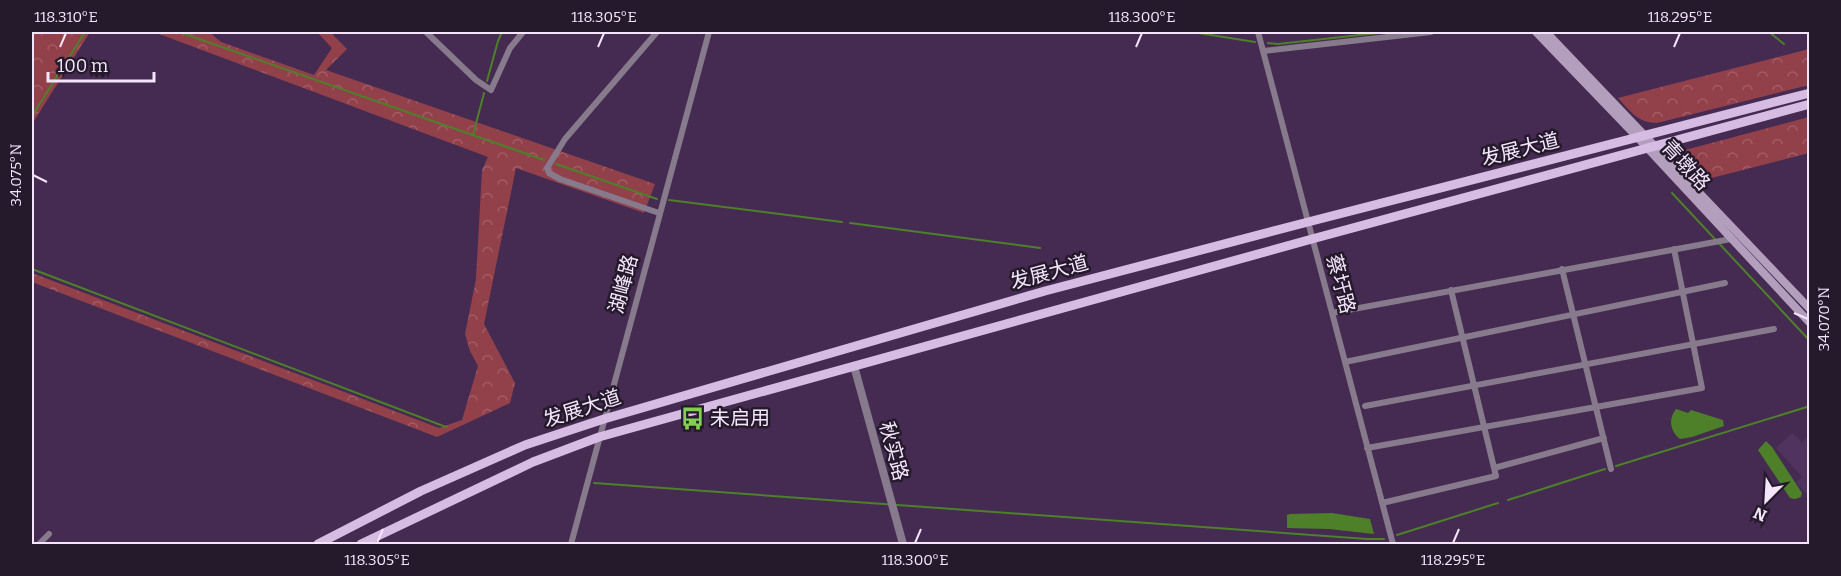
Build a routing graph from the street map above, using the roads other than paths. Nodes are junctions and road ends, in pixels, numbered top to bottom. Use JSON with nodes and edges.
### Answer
{"nodes":[{"id":1,"x":426,"y":32,"type":"edge"},
{"id":2,"x":522,"y":32,"type":"edge"},
{"id":3,"x":657,"y":32,"type":"edge"},
{"id":4,"x":709,"y":32,"type":"edge"},
{"id":5,"x":1258,"y":32,"type":"edge"},
{"id":6,"x":1431,"y":32,"type":"edge"},
{"id":7,"x":1536,"y":32,"type":"edge"},
{"id":8,"x":1546,"y":32,"type":"edge"},
{"id":9,"x":1263,"y":51,"type":"junction"},
{"id":10,"x":1809,"y":93,"type":"edge"},
{"id":11,"x":1809,"y":104,"type":"edge"},
{"id":12,"x":1642,"y":137,"type":"junction"},
{"id":13,"x":1652,"y":147,"type":"junction"},
{"id":14,"x":659,"y":213,"type":"junction"},
{"id":15,"x":1308,"y":222,"type":"junction"},
{"id":16,"x":1312,"y":239,"type":"junction"},
{"id":17,"x":1731,"y":239,"type":"junction"},
{"id":18,"x":1674,"y":249,"type":"junction"},
{"id":19,"x":1562,"y":269,"type":"junction"},
{"id":20,"x":1725,"y":283,"type":"dead end"},
{"id":21,"x":1451,"y":290,"type":"junction"},
{"id":22,"x":1682,"y":291,"type":"junction"},
{"id":23,"x":1809,"y":309,"type":"edge"},
{"id":24,"x":1332,"y":313,"type":"junction"},
{"id":25,"x":1573,"y":314,"type":"junction"},
{"id":26,"x":1809,"y":323,"type":"edge"},
{"id":27,"x":1774,"y":329,"type":"dead end"},
{"id":28,"x":1462,"y":338,"type":"junction"},
{"id":29,"x":1694,"y":344,"type":"junction"},
{"id":30,"x":1345,"y":362,"type":"junction"},
{"id":31,"x":1586,"y":364,"type":"junction"},
{"id":32,"x":854,"y":366,"type":"junction"},
{"id":33,"x":1474,"y":385,"type":"junction"},
{"id":34,"x":1365,"y":406,"type":"dead end"},
{"id":35,"x":1596,"y":407,"type":"junction"},
{"id":36,"x":604,"y":418,"type":"junction"},
{"id":37,"x":1484,"y":427,"type":"junction"},
{"id":38,"x":600,"y":437,"type":"junction"},
{"id":39,"x":1604,"y":438,"type":"junction"},
{"id":40,"x":1367,"y":448,"type":"junction"},
{"id":41,"x":1494,"y":468,"type":"junction"},
{"id":42,"x":1611,"y":469,"type":"dead end"},
{"id":43,"x":1382,"y":503,"type":"junction"},
{"id":44,"x":49,"y":534,"type":"dead end"},
{"id":45,"x":39,"y":544,"type":"edge"},
{"id":46,"x":318,"y":544,"type":"edge"},
{"id":47,"x":361,"y":544,"type":"edge"},
{"id":48,"x":571,"y":544,"type":"edge"},
{"id":49,"x":903,"y":544,"type":"edge"},
{"id":50,"x":1393,"y":544,"type":"edge"}],
"edges":[{"from":1,"to":2,"type":"street"},
{"from":3,"to":14,"type":"street"},
{"from":4,"to":14,"type":"street","name":"湖峰路"},
{"from":5,"to":9,"type":"street","name":"蔡圩路"},
{"from":6,"to":9,"type":"street"},
{"from":7,"to":12,"type":"main road","name":"青墩路"},
{"from":8,"to":12,"type":"main road","name":"青墩路"},
{"from":9,"to":15,"type":"street","name":"蔡圩路"},
{"from":10,"to":12,"type":"main road","name":"发展大道"},
{"from":11,"to":13,"type":"main road","name":"发展大道"},
{"from":12,"to":13,"type":"main road","name":"青墩路"},
{"from":12,"to":15,"type":"main road","name":"发展大道"},
{"from":13,"to":16,"type":"main road","name":"发展大道"},
{"from":13,"to":17,"type":"main road","name":"青墩路"},
{"from":13,"to":23,"type":"main road","name":"青墩路"},
{"from":14,"to":36,"type":"street","name":"湖峰路"},
{"from":15,"to":16,"type":"street","name":"蔡圩路"},
{"from":15,"to":36,"type":"main road","name":"发展大道"},
{"from":16,"to":24,"type":"street","name":"蔡圩路"},
{"from":16,"to":32,"type":"main road","name":"发展大道"},
{"from":17,"to":18,"type":"street"},
{"from":17,"to":26,"type":"main road","name":"青墩路"},
{"from":18,"to":19,"type":"street"},
{"from":18,"to":22,"type":"street"},
{"from":19,"to":21,"type":"street"},
{"from":19,"to":25,"type":"street"},
{"from":20,"to":22,"type":"street"},
{"from":21,"to":24,"type":"street"},
{"from":21,"to":28,"type":"street"},
{"from":22,"to":25,"type":"street"},
{"from":22,"to":29,"type":"street"},
{"from":24,"to":30,"type":"street","name":"蔡圩路"},
{"from":25,"to":28,"type":"street"},
{"from":25,"to":31,"type":"street"},
{"from":27,"to":29,"type":"street"},
{"from":28,"to":30,"type":"street"},
{"from":28,"to":33,"type":"street"},
{"from":29,"to":31,"type":"street"},
{"from":29,"to":35,"type":"street"},
{"from":30,"to":40,"type":"street","name":"蔡圩路"},
{"from":31,"to":33,"type":"street"},
{"from":31,"to":35,"type":"street"},
{"from":32,"to":38,"type":"main road","name":"发展大道"},
{"from":32,"to":49,"type":"street","name":"秋实路"},
{"from":33,"to":34,"type":"street"},
{"from":33,"to":37,"type":"street"},
{"from":35,"to":37,"type":"street"},
{"from":35,"to":39,"type":"street"},
{"from":36,"to":38,"type":"street","name":"湖峰路"},
{"from":36,"to":46,"type":"main road","name":"发展大道"},
{"from":37,"to":40,"type":"street"},
{"from":37,"to":41,"type":"street"},
{"from":38,"to":47,"type":"main road","name":"发展大道"},
{"from":38,"to":48,"type":"street","name":"湖峰路"},
{"from":39,"to":41,"type":"street"},
{"from":39,"to":42,"type":"street"},
{"from":40,"to":43,"type":"street","name":"蔡圩路"},
{"from":41,"to":43,"type":"street"},
{"from":43,"to":50,"type":"street","name":"蔡圩路"},
{"from":44,"to":45,"type":"street"}]}
